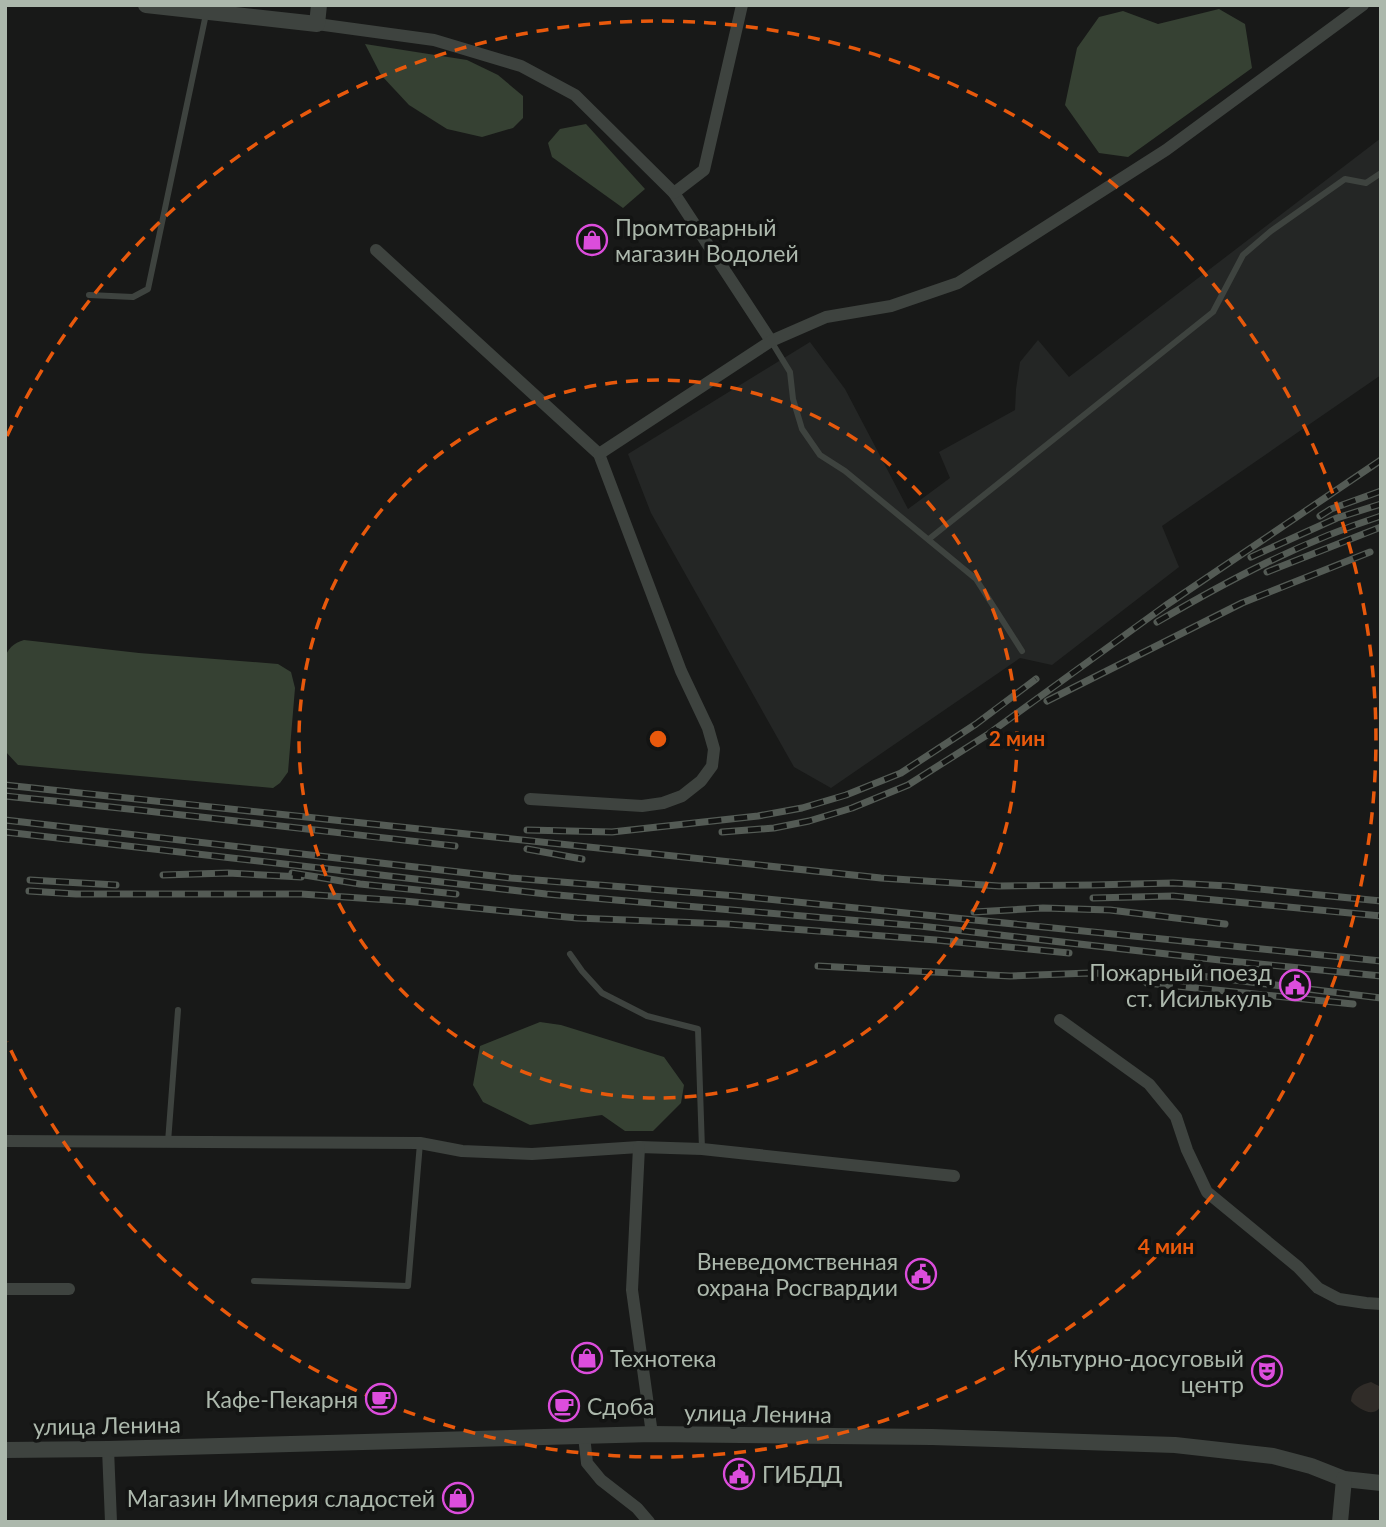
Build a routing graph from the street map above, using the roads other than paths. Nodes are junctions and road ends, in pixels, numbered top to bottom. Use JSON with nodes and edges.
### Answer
{"nodes":[{"id":1,"x":146,"y":5,"type":"edge"},
{"id":2,"x":319,"y":5,"type":"edge"},
{"id":3,"x":742,"y":5,"type":"edge"},
{"id":4,"x":1363,"y":5,"type":"edge"},
{"id":5,"x":206,"y":12,"type":"junction"},
{"id":6,"x":317,"y":24,"type":"junction"},
{"id":7,"x":1381,"y":173,"type":"edge"},
{"id":8,"x":674,"y":193,"type":"junction"},
{"id":9,"x":376,"y":250,"type":"dead end"},
{"id":10,"x":89,"y":295,"type":"dead end"},
{"id":11,"x":771,"y":341,"type":"junction"},
{"id":12,"x":599,"y":454,"type":"junction"},
{"id":13,"x":929,"y":539,"type":"junction"},
{"id":14,"x":1022,"y":651,"type":"dead end"},
{"id":15,"x":530,"y":799,"type":"dead end"},
{"id":16,"x":570,"y":954,"type":"dead end"},
{"id":17,"x":178,"y":1010,"type":"dead end"},
{"id":18,"x":1060,"y":1020,"type":"dead end"},
{"id":19,"x":5,"y":1141,"type":"edge"},
{"id":20,"x":168,"y":1142,"type":"junction"},
{"id":21,"x":420,"y":1143,"type":"junction"},
{"id":22,"x":639,"y":1147,"type":"junction"},
{"id":23,"x":702,"y":1149,"type":"junction"},
{"id":24,"x":954,"y":1176,"type":"dead end"},
{"id":25,"x":254,"y":1281,"type":"dead end"},
{"id":26,"x":5,"y":1289,"type":"edge"},
{"id":27,"x":69,"y":1289,"type":"dead end"},
{"id":28,"x":1381,"y":1304,"type":"edge"},
{"id":29,"x":652,"y":1434,"type":"junction"},
{"id":30,"x":584,"y":1436,"type":"junction"},
{"id":31,"x":108,"y":1448,"type":"junction"},
{"id":32,"x":5,"y":1450,"type":"edge"},
{"id":33,"x":1344,"y":1479,"type":"junction"},
{"id":34,"x":1381,"y":1483,"type":"edge"},
{"id":35,"x":111,"y":1522,"type":"edge"},
{"id":36,"x":649,"y":1522,"type":"edge"},
{"id":37,"x":1340,"y":1522,"type":"edge"}],
"edges":[{"from":1,"to":5,"type":"street"},
{"from":2,"to":6,"type":"street"},
{"from":3,"to":8,"type":"street"},
{"from":4,"to":11,"type":"street"},
{"from":5,"to":6,"type":"street"},
{"from":5,"to":10,"type":"lane"},
{"from":6,"to":8,"type":"street"},
{"from":7,"to":13,"type":"lane"},
{"from":8,"to":11,"type":"street"},
{"from":9,"to":12,"type":"street"},
{"from":11,"to":12,"type":"street"},
{"from":11,"to":13,"type":"lane"},
{"from":12,"to":15,"type":"street"},
{"from":13,"to":14,"type":"lane"},
{"from":16,"to":23,"type":"lane"},
{"from":17,"to":20,"type":"lane"},
{"from":18,"to":28,"type":"street"},
{"from":19,"to":20,"type":"street"},
{"from":20,"to":21,"type":"street"},
{"from":21,"to":22,"type":"street"},
{"from":21,"to":25,"type":"lane"},
{"from":22,"to":23,"type":"street"},
{"from":22,"to":29,"type":"street"},
{"from":23,"to":24,"type":"street"},
{"from":26,"to":27,"type":"street"},
{"from":29,"to":30,"type":"street","name":"улица Ленина"},
{"from":29,"to":33,"type":"street","name":"улица Ленина"},
{"from":30,"to":31,"type":"street","name":"улица Ленина"},
{"from":30,"to":36,"type":"street"},
{"from":31,"to":32,"type":"street","name":"улица Ленина"},
{"from":31,"to":35,"type":"street"},
{"from":33,"to":34,"type":"street","name":"улица Ленина"},
{"from":33,"to":37,"type":"street"}]}
